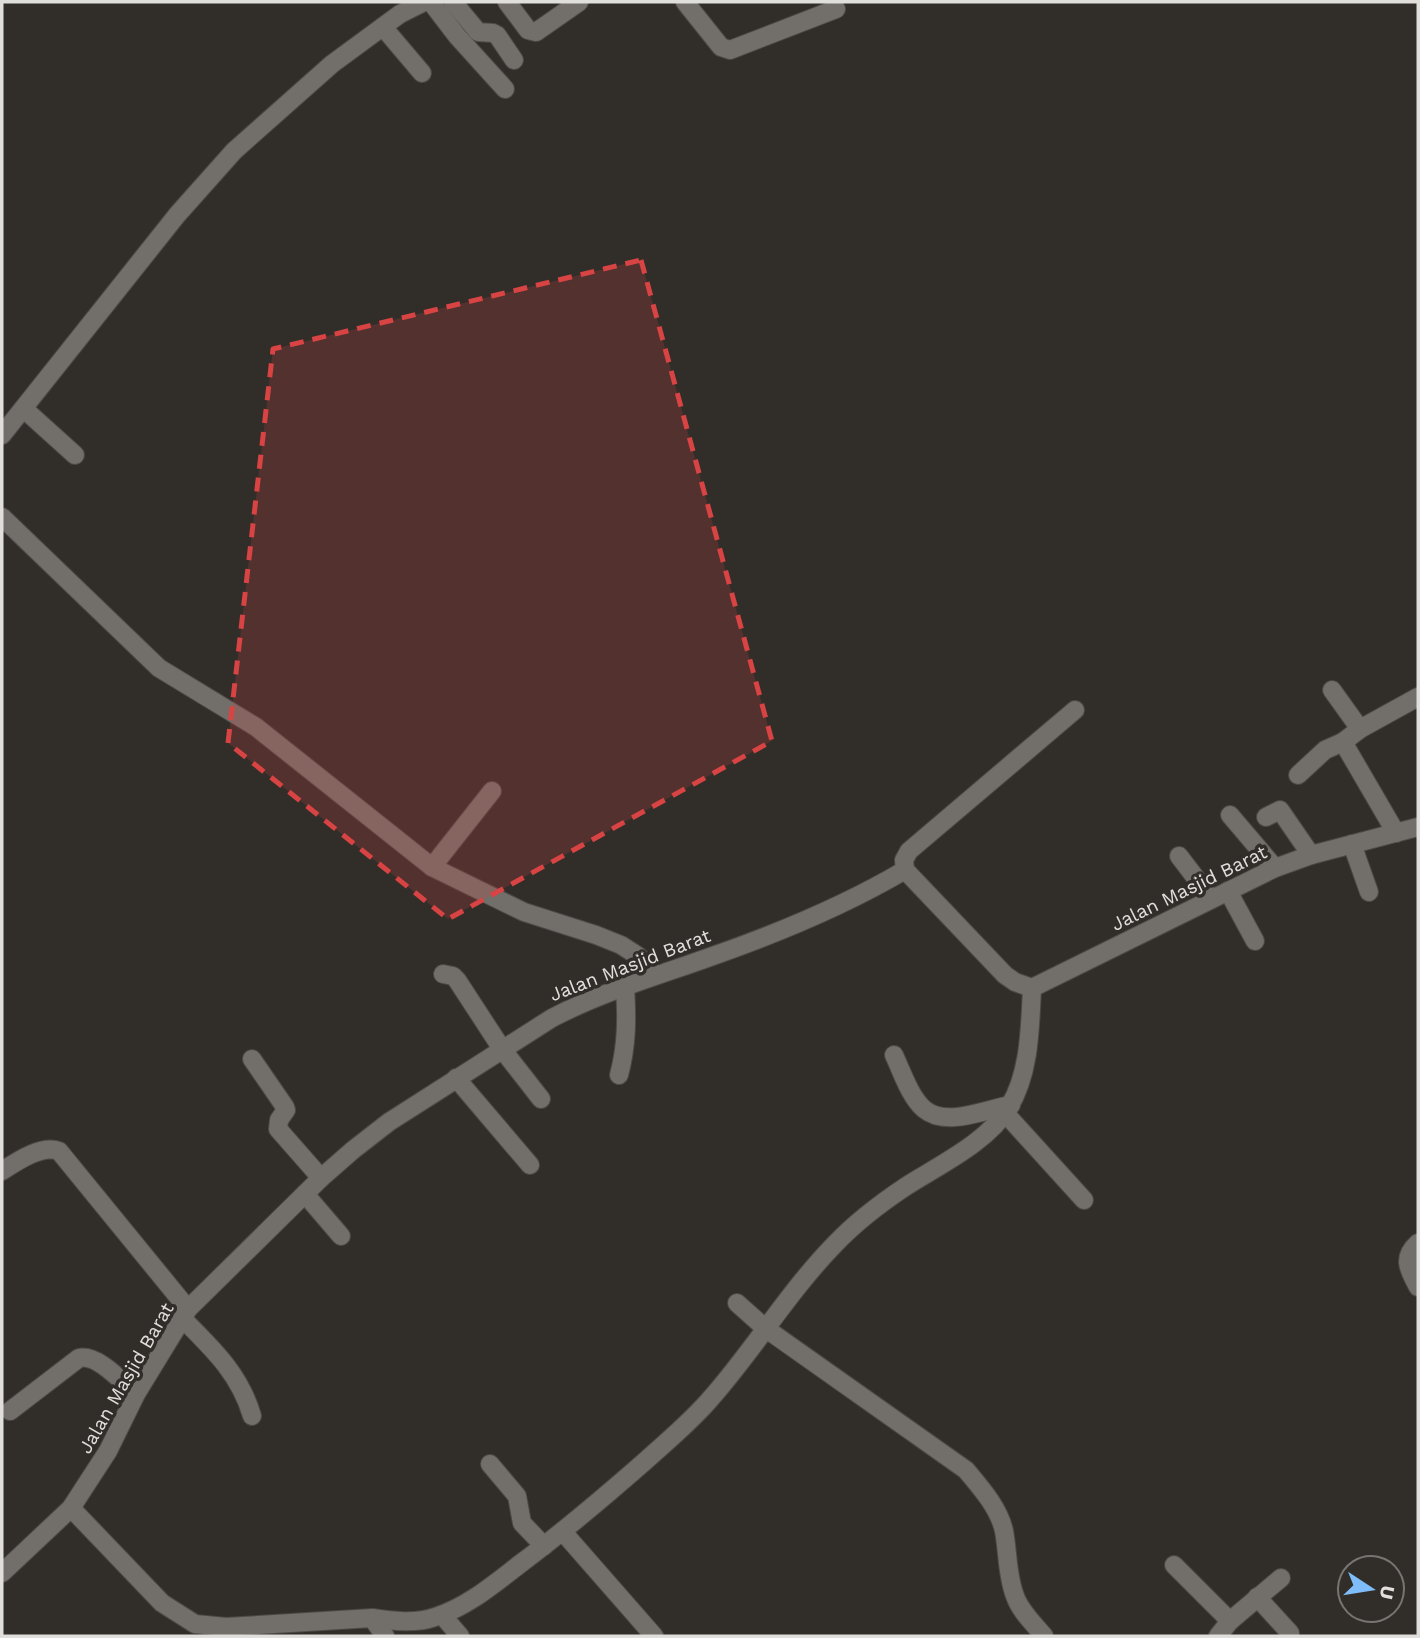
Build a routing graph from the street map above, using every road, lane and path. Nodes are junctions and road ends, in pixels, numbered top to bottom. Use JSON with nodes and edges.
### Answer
{"nodes":[{"id":1,"x":424,"y":2,"type":"edge"},
{"id":2,"x":432,"y":2,"type":"edge"},
{"id":3,"x":453,"y":2,"type":"edge"},
{"id":4,"x":507,"y":2,"type":"edge"},
{"id":5,"x":579,"y":2,"type":"edge"},
{"id":6,"x":685,"y":2,"type":"edge"},
{"id":7,"x":836,"y":9,"type":"dead end"},
{"id":8,"x":383,"y":27,"type":"junction"},
{"id":9,"x":514,"y":60,"type":"dead end"},
{"id":10,"x":422,"y":73,"type":"dead end"},
{"id":11,"x":505,"y":89,"type":"dead end"},
{"id":12,"x":24,"y":409,"type":"junction"},
{"id":13,"x":2,"y":435,"type":"edge"},
{"id":14,"x":75,"y":454,"type":"dead end"},
{"id":15,"x":2,"y":517,"type":"edge"},
{"id":16,"x":1332,"y":690,"type":"dead end"},
{"id":17,"x":1418,"y":697,"type":"edge"},
{"id":18,"x":1075,"y":710,"type":"dead end"},
{"id":19,"x":1360,"y":729,"type":"junction"},
{"id":20,"x":1343,"y":742,"type":"junction"},
{"id":21,"x":1298,"y":775,"type":"dead end"},
{"id":22,"x":492,"y":791,"type":"dead end"},
{"id":23,"x":1230,"y":815,"type":"dead end"},
{"id":24,"x":1266,"y":817,"type":"dead end"},
{"id":25,"x":1418,"y":828,"type":"edge"},
{"id":26,"x":1396,"y":833,"type":"junction"},
{"id":27,"x":1352,"y":844,"type":"junction"},
{"id":28,"x":1311,"y":855,"type":"junction"},
{"id":29,"x":1179,"y":856,"type":"dead end"},
{"id":30,"x":432,"y":867,"type":"junction"},
{"id":31,"x":1275,"y":868,"type":"junction"},
{"id":32,"x":905,"y":870,"type":"junction"},
{"id":33,"x":1369,"y":892,"type":"dead end"},
{"id":34,"x":1219,"y":894,"type":"junction"},
{"id":35,"x":1255,"y":941,"type":"dead end"},
{"id":36,"x":443,"y":974,"type":"dead end"},
{"id":37,"x":656,"y":974,"type":"junction"},
{"id":38,"x":625,"y":987,"type":"junction"},
{"id":39,"x":1032,"y":988,"type":"junction"},
{"id":40,"x":502,"y":1049,"type":"junction"},
{"id":41,"x":894,"y":1055,"type":"dead end"},
{"id":42,"x":252,"y":1059,"type":"dead end"},
{"id":43,"x":619,"y":1075,"type":"dead end"},
{"id":44,"x":456,"y":1078,"type":"junction"},
{"id":45,"x":541,"y":1099,"type":"dead end"},
{"id":46,"x":1008,"y":1109,"type":"junction"},
{"id":47,"x":5,"y":1163,"type":"edge"},
{"id":48,"x":530,"y":1165,"type":"dead end"},
{"id":49,"x":321,"y":1178,"type":"junction"},
{"id":50,"x":305,"y":1194,"type":"junction"},
{"id":51,"x":1084,"y":1199,"type":"dead end"},
{"id":52,"x":341,"y":1236,"type":"dead end"},
{"id":53,"x":1418,"y":1244,"type":"edge"},
{"id":54,"x":1418,"y":1287,"type":"edge"},
{"id":55,"x":737,"y":1303,"type":"dead end"},
{"id":56,"x":185,"y":1314,"type":"junction"},
{"id":57,"x":765,"y":1328,"type":"junction"},
{"id":58,"x":136,"y":1394,"type":"junction"},
{"id":59,"x":10,"y":1411,"type":"dead end"},
{"id":60,"x":252,"y":1416,"type":"dead end"},
{"id":61,"x":490,"y":1464,"type":"dead end"},
{"id":62,"x":71,"y":1508,"type":"junction"},
{"id":63,"x":563,"y":1532,"type":"junction"},
{"id":64,"x":544,"y":1546,"type":"junction"},
{"id":65,"x":1174,"y":1565,"type":"dead end"},
{"id":66,"x":2,"y":1573,"type":"edge"},
{"id":67,"x":1281,"y":1578,"type":"dead end"},
{"id":68,"x":1257,"y":1597,"type":"junction"},
{"id":69,"x":442,"y":1615,"type":"junction"},
{"id":70,"x":372,"y":1618,"type":"junction"},
{"id":71,"x":1230,"y":1621,"type":"junction"},
{"id":72,"x":274,"y":1630,"type":"edge"},
{"id":73,"x":1290,"y":1633,"type":"dead end"},
{"id":74,"x":384,"y":1636,"type":"edge"},
{"id":75,"x":460,"y":1636,"type":"edge"},
{"id":76,"x":653,"y":1636,"type":"edge"},
{"id":77,"x":1044,"y":1636,"type":"edge"},
{"id":78,"x":1218,"y":1636,"type":"edge"}],
"edges":[{"from":1,"to":8,"type":"street"},
{"from":2,"to":11,"type":"street"},
{"from":3,"to":9,"type":"street"},
{"from":4,"to":5,"type":"street"},
{"from":6,"to":7,"type":"street"},
{"from":8,"to":10,"type":"street"},
{"from":8,"to":12,"type":"street"},
{"from":12,"to":13,"type":"street"},
{"from":12,"to":14,"type":"street"},
{"from":15,"to":30,"type":"street"},
{"from":16,"to":19,"type":"street"},
{"from":17,"to":19,"type":"street"},
{"from":18,"to":32,"type":"street"},
{"from":19,"to":20,"type":"street"},
{"from":20,"to":21,"type":"street"},
{"from":20,"to":26,"type":"street"},
{"from":22,"to":30,"type":"street"},
{"from":23,"to":31,"type":"street"},
{"from":24,"to":28,"type":"street"},
{"from":25,"to":26,"type":"street","name":"Jalan Masjid Barat"},
{"from":26,"to":27,"type":"street","name":"Jalan Masjid Barat"},
{"from":27,"to":28,"type":"street","name":"Jalan Masjid Barat"},
{"from":27,"to":33,"type":"street"},
{"from":28,"to":31,"type":"street","name":"Jalan Masjid Barat"},
{"from":29,"to":34,"type":"street"},
{"from":30,"to":37,"type":"street"},
{"from":31,"to":34,"type":"street","name":"Jalan Masjid Barat"},
{"from":32,"to":37,"type":"street","name":"Jalan Masjid Barat"},
{"from":32,"to":39,"type":"street"},
{"from":34,"to":35,"type":"street"},
{"from":34,"to":39,"type":"street","name":"Jalan Masjid Barat"},
{"from":36,"to":40,"type":"street"},
{"from":37,"to":38,"type":"street","name":"Jalan Masjid Barat"},
{"from":38,"to":40,"type":"street","name":"Jalan Masjid Barat"},
{"from":38,"to":43,"type":"street"},
{"from":39,"to":46,"type":"street"},
{"from":40,"to":44,"type":"street","name":"Jalan Masjid Barat"},
{"from":40,"to":45,"type":"street"},
{"from":41,"to":46,"type":"street"},
{"from":42,"to":49,"type":"street"},
{"from":44,"to":48,"type":"street"},
{"from":44,"to":49,"type":"street","name":"Jalan Masjid Barat"},
{"from":46,"to":51,"type":"street"},
{"from":46,"to":57,"type":"street"},
{"from":47,"to":56,"type":"street"},
{"from":49,"to":50,"type":"street","name":"Jalan Masjid Barat"},
{"from":50,"to":52,"type":"street"},
{"from":50,"to":56,"type":"street","name":"Jalan Masjid Barat"},
{"from":53,"to":54,"type":"street"},
{"from":55,"to":57,"type":"street"},
{"from":56,"to":58,"type":"street","name":"Jalan Masjid Barat"},
{"from":56,"to":60,"type":"street"},
{"from":57,"to":63,"type":"street"},
{"from":57,"to":77,"type":"street"},
{"from":58,"to":59,"type":"street"},
{"from":58,"to":62,"type":"street","name":"Jalan Masjid Barat"},
{"from":61,"to":64,"type":"street"},
{"from":62,"to":66,"type":"street","name":"Jalan Masjid Barat"},
{"from":62,"to":72,"type":"street"},
{"from":63,"to":64,"type":"street"},
{"from":63,"to":76,"type":"street"},
{"from":64,"to":69,"type":"street"},
{"from":65,"to":71,"type":"street"},
{"from":67,"to":68,"type":"street"},
{"from":68,"to":71,"type":"street"},
{"from":68,"to":73,"type":"street"},
{"from":69,"to":70,"type":"street"},
{"from":69,"to":75,"type":"street"},
{"from":70,"to":72,"type":"street"},
{"from":70,"to":74,"type":"street"},
{"from":71,"to":78,"type":"street"}]}
